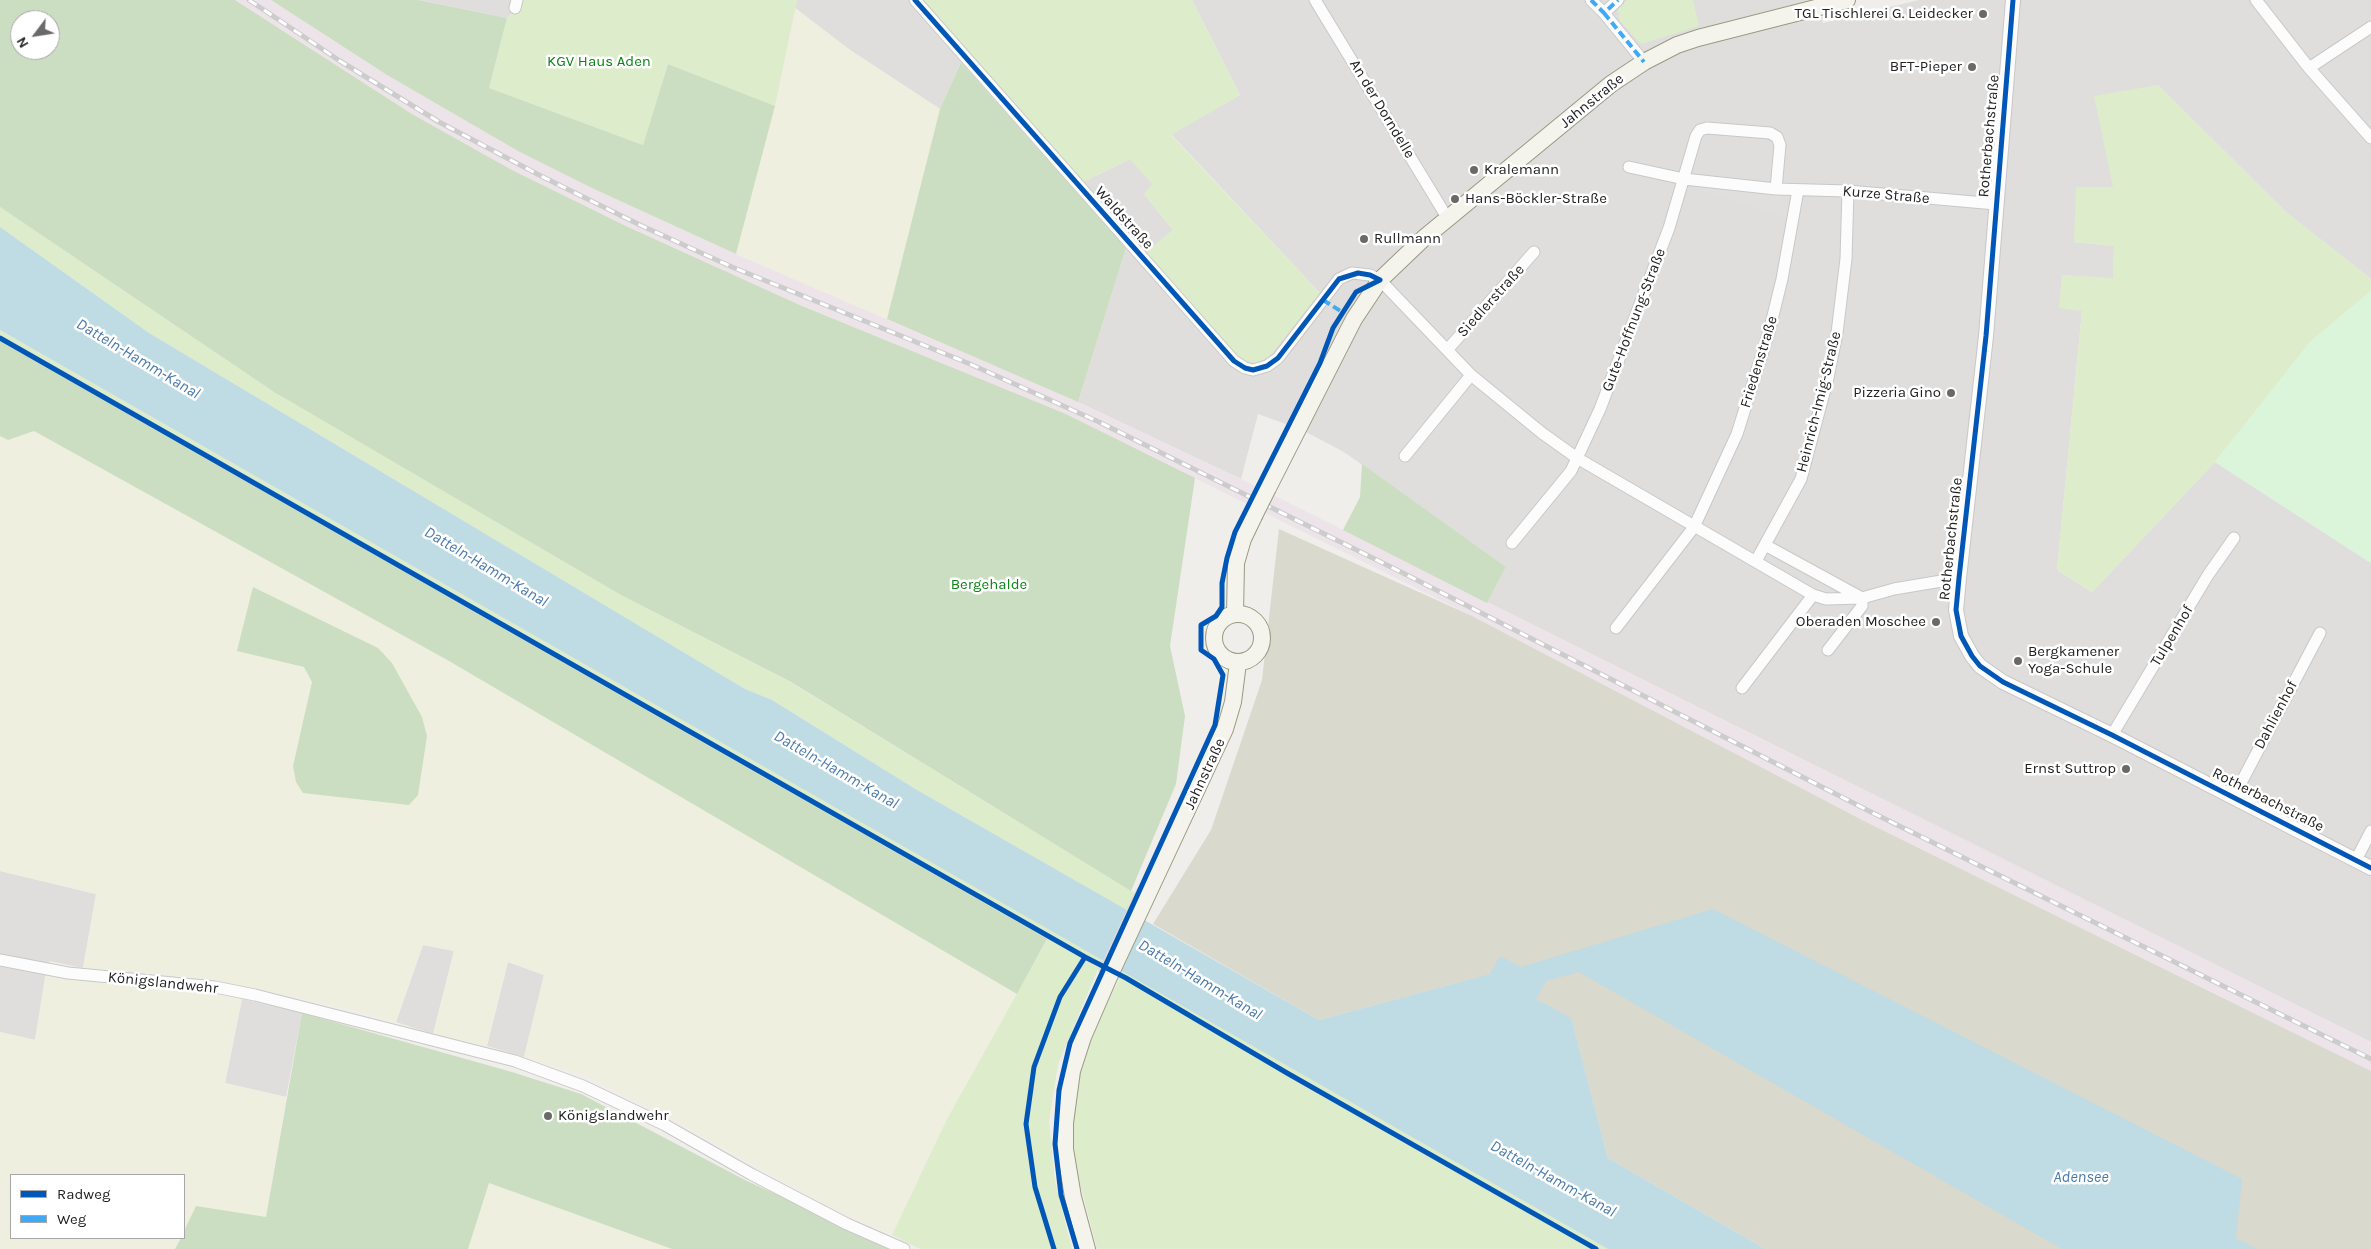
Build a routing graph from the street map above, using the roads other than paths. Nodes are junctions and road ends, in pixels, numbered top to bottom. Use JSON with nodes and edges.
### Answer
{"nodes":[{"id":1,"x":914,"y":0,"type":"edge"},
{"id":2,"x":1315,"y":0,"type":"edge"},
{"id":3,"x":1591,"y":0,"type":"edge"},
{"id":4,"x":1618,"y":0,"type":"edge"},
{"id":5,"x":1847,"y":0,"type":"edge"},
{"id":6,"x":2013,"y":0,"type":"edge"},
{"id":7,"x":2256,"y":0,"type":"edge"},
{"id":8,"x":1604,"y":13,"type":"junction"},
{"id":9,"x":2371,"y":27,"type":"edge"},
{"id":10,"x":1644,"y":62,"type":"junction"},
{"id":11,"x":2309,"y":68,"type":"junction"},
{"id":12,"x":2371,"y":138,"type":"edge"},
{"id":13,"x":1629,"y":167,"type":"dead end"},
{"id":14,"x":1684,"y":179,"type":"junction"},
{"id":15,"x":1776,"y":189,"type":"junction"},
{"id":16,"x":1798,"y":190,"type":"junction"},
{"id":17,"x":1848,"y":191,"type":"junction"},
{"id":18,"x":1996,"y":204,"type":"junction"},
{"id":19,"x":1448,"y":218,"type":"junction"},
{"id":20,"x":1534,"y":252,"type":"dead end"},
{"id":21,"x":1380,"y":280,"type":"junction"},
{"id":22,"x":1447,"y":350,"type":"junction"},
{"id":23,"x":1471,"y":375,"type":"junction"},
{"id":24,"x":1405,"y":456,"type":"dead end"},
{"id":25,"x":1577,"y":458,"type":"junction"},
{"id":26,"x":1694,"y":527,"type":"junction"},
{"id":27,"x":2234,"y":538,"type":"dead end"},
{"id":28,"x":1512,"y":543,"type":"dead end"},
{"id":29,"x":1765,"y":545,"type":"junction"},
{"id":30,"x":1756,"y":561,"type":"junction"},
{"id":31,"x":1959,"y":578,"type":"junction"},
{"id":32,"x":1813,"y":595,"type":"junction"},
{"id":33,"x":1862,"y":598,"type":"junction"},
{"id":34,"x":1235,"y":614,"type":"junction"},
{"id":35,"x":1616,"y":628,"type":"dead end"},
{"id":36,"x":2320,"y":633,"type":"dead end"},
{"id":37,"x":1828,"y":650,"type":"dead end"},
{"id":38,"x":1238,"y":663,"type":"junction"},
{"id":39,"x":1742,"y":688,"type":"dead end"},
{"id":40,"x":2112,"y":735,"type":"junction"},
{"id":41,"x":2233,"y":798,"type":"junction"},
{"id":42,"x":2371,"y":832,"type":"edge"},
{"id":43,"x":2356,"y":860,"type":"junction"},
{"id":44,"x":2371,"y":868,"type":"edge"},
{"id":45,"x":0,"y":960,"type":"edge"},
{"id":46,"x":904,"y":1249,"type":"edge"},
{"id":47,"x":1087,"y":1249,"type":"edge"}],
"edges":[{"from":1,"to":21,"type":"street","name":"Waldstraße"},
{"from":2,"to":19,"type":"street","name":"An der Dorndelle"},
{"from":3,"to":8,"type":"street"},
{"from":4,"to":8,"type":"street"},
{"from":5,"to":10,"type":"main road","name":"Jahnstraße"},
{"from":6,"to":18,"type":"street","name":"Rotherbachstraße"},
{"from":7,"to":11,"type":"street"},
{"from":8,"to":10,"type":"street"},
{"from":9,"to":11,"type":"street"},
{"from":10,"to":19,"type":"main road","name":"Jahnstraße"},
{"from":11,"to":12,"type":"street"},
{"from":13,"to":14,"type":"street","name":"Kurze Straße"},
{"from":14,"to":15,"type":"street","name":"Kurze Straße"},
{"from":14,"to":15,"type":"street"},
{"from":14,"to":25,"type":"street","name":"Gute-Hoffnung-Straße"},
{"from":15,"to":16,"type":"street","name":"Kurze Straße"},
{"from":16,"to":17,"type":"street","name":"Kurze Straße"},
{"from":16,"to":26,"type":"street","name":"Friedenstraße"},
{"from":17,"to":18,"type":"street","name":"Kurze Straße"},
{"from":17,"to":29,"type":"street","name":"Heinrich-Imig-Straße"},
{"from":18,"to":31,"type":"street","name":"Rotherbachstraße"},
{"from":19,"to":21,"type":"main road","name":"Jahnstraße"},
{"from":20,"to":22,"type":"street","name":"Siedlerstraße"},
{"from":21,"to":22,"type":"street"},
{"from":21,"to":34,"type":"main road","name":"Jahnstraße","bridge":true},
{"from":22,"to":23,"type":"street"},
{"from":23,"to":24,"type":"street"},
{"from":23,"to":25,"type":"street"},
{"from":25,"to":26,"type":"street"},
{"from":25,"to":28,"type":"street"},
{"from":26,"to":30,"type":"street"},
{"from":26,"to":35,"type":"street"},
{"from":27,"to":40,"type":"street","name":"Tulpenhof"},
{"from":29,"to":30,"type":"street","name":"Heinrich-Imig-Straße"},
{"from":29,"to":33,"type":"street"},
{"from":30,"to":32,"type":"street"},
{"from":31,"to":33,"type":"street"},
{"from":31,"to":40,"type":"street","name":"Rotherbachstraße"},
{"from":32,"to":33,"type":"street"},
{"from":32,"to":39,"type":"street"},
{"from":33,"to":37,"type":"street"},
{"from":34,"to":38,"type":"main road"},
{"from":34,"to":38,"type":"main road"},
{"from":36,"to":41,"type":"street","name":"Dahlienhof"},
{"from":38,"to":47,"type":"main road","name":"Jahnstraße"},
{"from":40,"to":41,"type":"street","name":"Rotherbachstraße"},
{"from":41,"to":43,"type":"street","name":"Rotherbachstraße"},
{"from":42,"to":43,"type":"street"},
{"from":43,"to":44,"type":"street","name":"Rotherbachstraße"},
{"from":45,"to":46,"type":"street","name":"Königslandwehr"}]}
